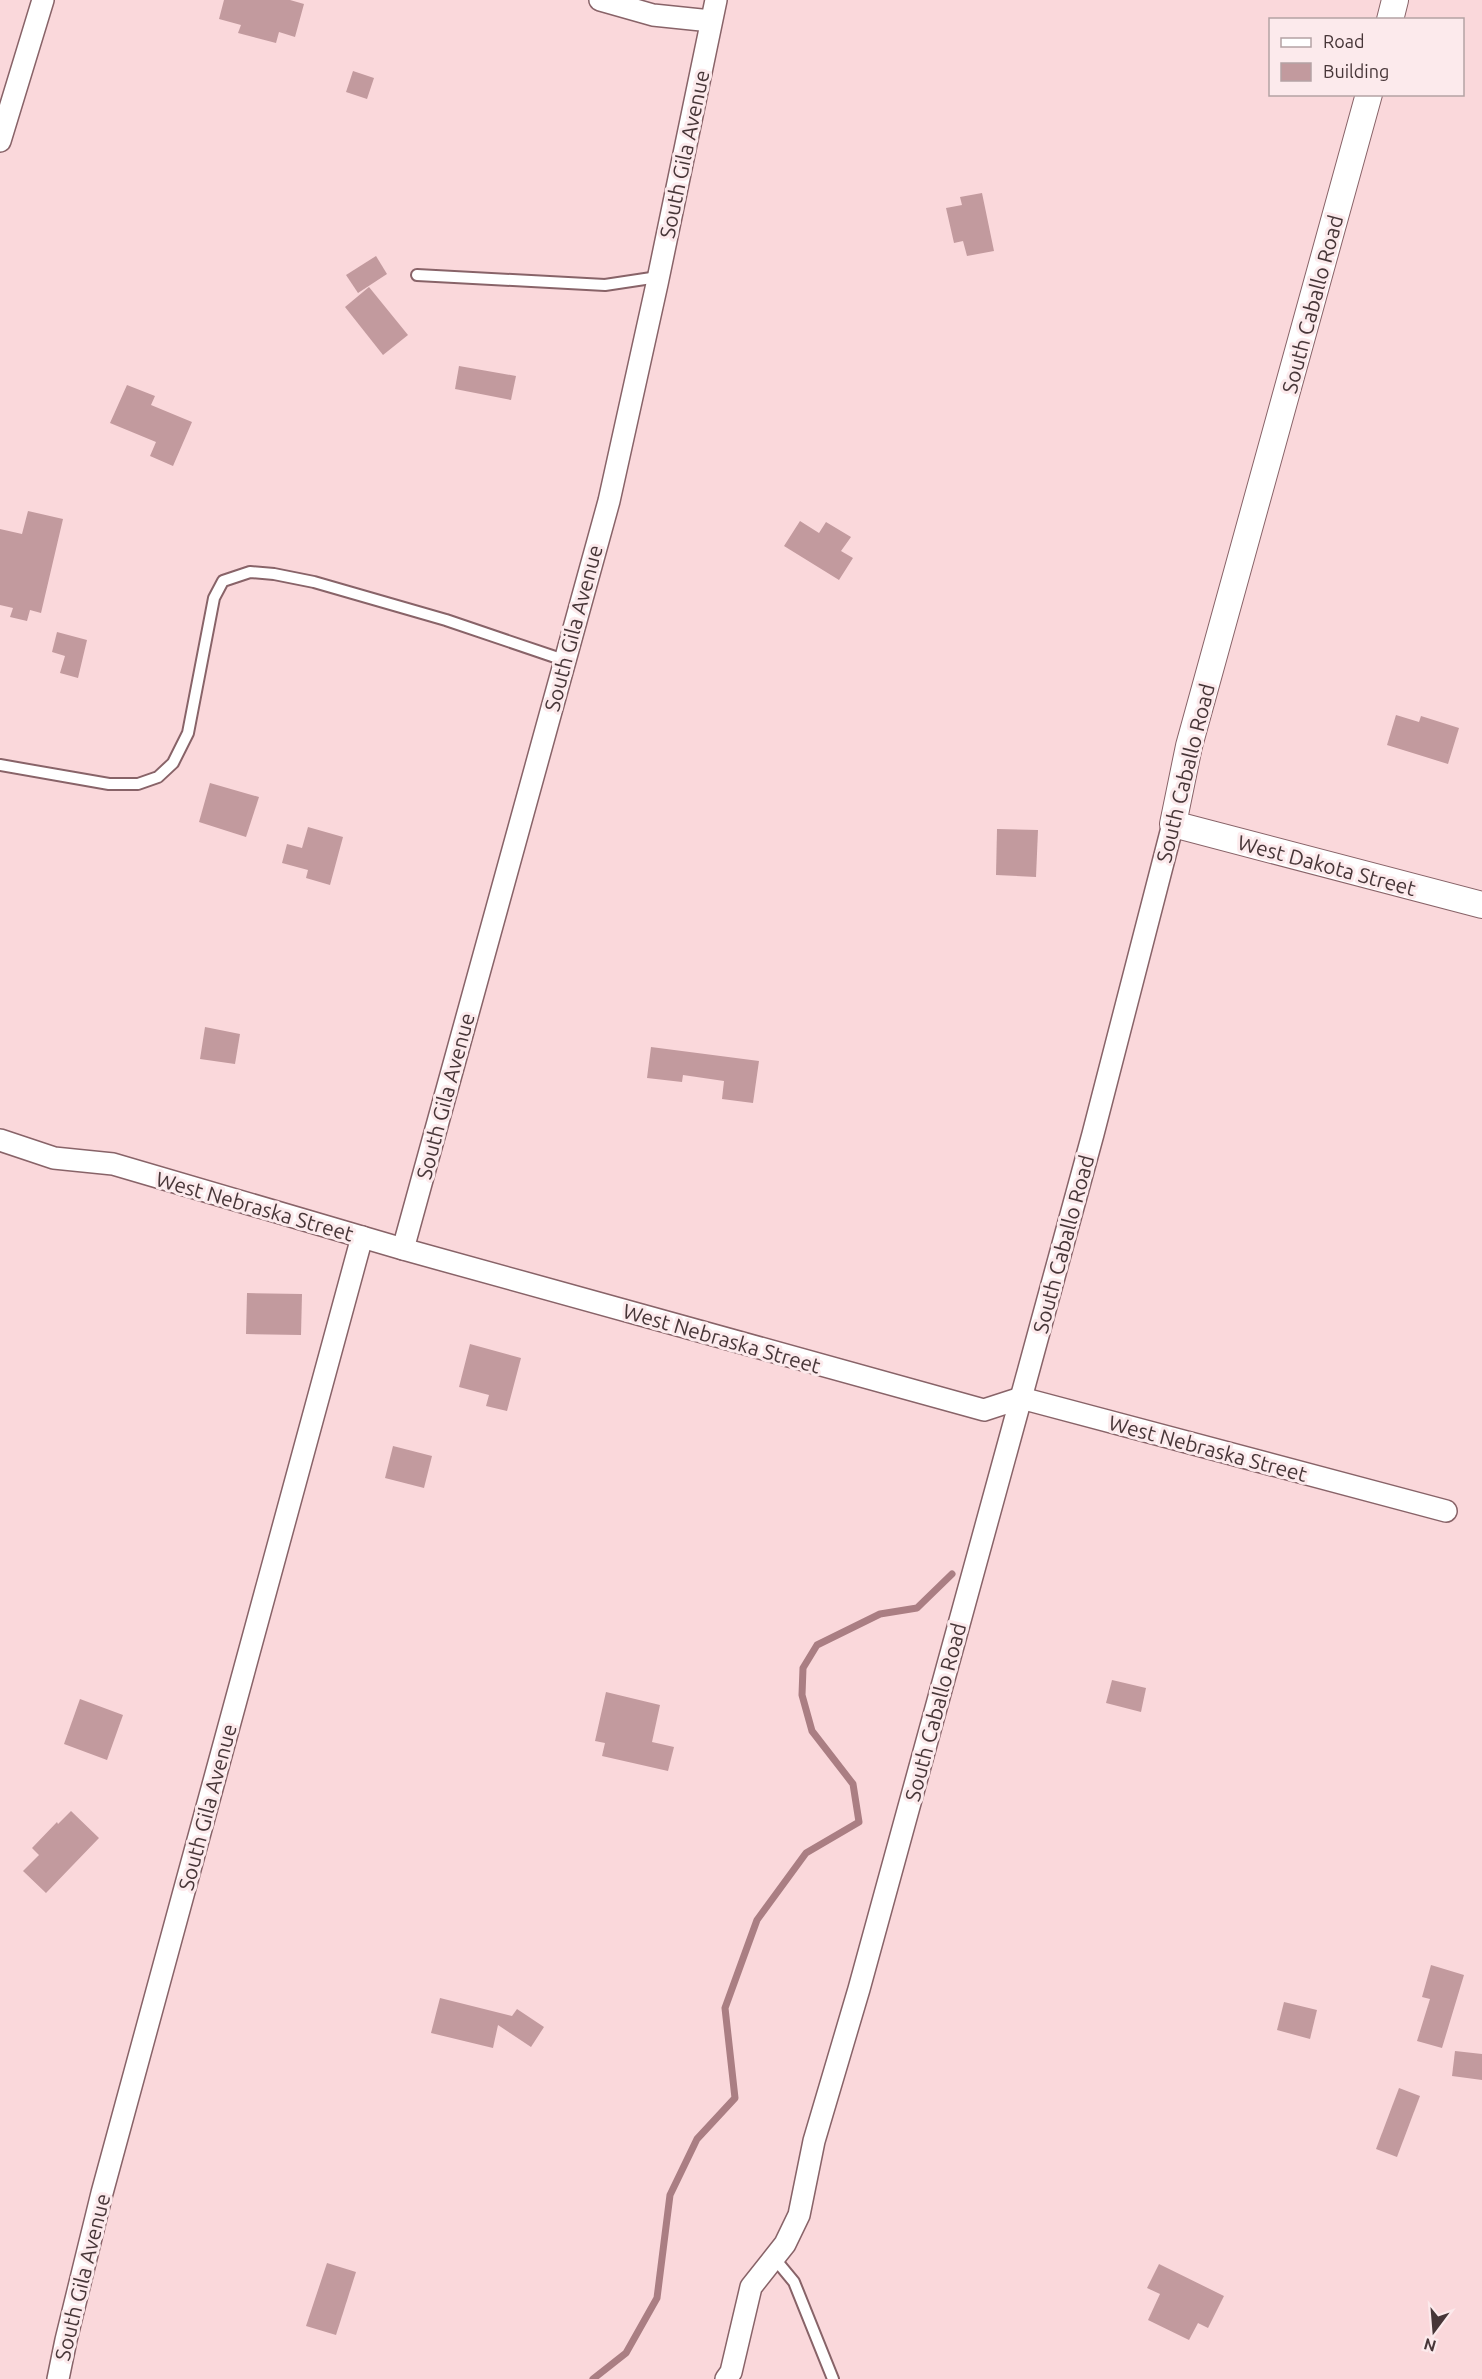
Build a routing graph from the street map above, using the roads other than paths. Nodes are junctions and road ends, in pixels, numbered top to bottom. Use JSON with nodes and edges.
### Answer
{"nodes":[{"id":1,"x":43,"y":0,"type":"edge"},
{"id":2,"x":600,"y":0,"type":"edge"},
{"id":3,"x":716,"y":0,"type":"edge"},
{"id":4,"x":1395,"y":0,"type":"edge"},
{"id":5,"x":1390,"y":18,"type":"edge"},
{"id":6,"x":711,"y":21,"type":"junction"},
{"id":7,"x":1369,"y":96,"type":"edge"},
{"id":8,"x":0,"y":141,"type":"edge"},
{"id":9,"x":417,"y":275,"type":"dead end"},
{"id":10,"x":658,"y":277,"type":"junction"},
{"id":11,"x":564,"y":660,"type":"junction"},
{"id":12,"x":0,"y":765,"type":"edge"},
{"id":13,"x":1173,"y":824,"type":"junction"},
{"id":14,"x":1482,"y":906,"type":"edge"},
{"id":15,"x":0,"y":1140,"type":"edge"},
{"id":16,"x":362,"y":1237,"type":"junction"},
{"id":17,"x":403,"y":1249,"type":"junction"},
{"id":18,"x":1022,"y":1398,"type":"junction"},
{"id":19,"x":1446,"y":1511,"type":"dead end"},
{"id":20,"x":775,"y":2259,"type":"junction"},
{"id":21,"x":58,"y":2379,"type":"edge"},
{"id":22,"x":726,"y":2379,"type":"edge"},
{"id":23,"x":833,"y":2379,"type":"edge"}],
"edges":[{"from":1,"to":8,"type":"street"},
{"from":2,"to":6,"type":"street"},
{"from":3,"to":6,"type":"street","name":"South Gila Avenue"},
{"from":4,"to":5,"type":"street"},
{"from":6,"to":10,"type":"street","name":"South Gila Avenue"},
{"from":7,"to":13,"type":"street","name":"South Caballo Road"},
{"from":9,"to":10,"type":"lane"},
{"from":10,"to":11,"type":"street","name":"South Gila Avenue"},
{"from":11,"to":12,"type":"lane"},
{"from":11,"to":17,"type":"street","name":"South Gila Avenue"},
{"from":13,"to":14,"type":"street","name":"West Dakota Street"},
{"from":13,"to":18,"type":"street","name":"South Caballo Road"},
{"from":15,"to":16,"type":"street","name":"West Nebraska Street"},
{"from":16,"to":17,"type":"street","name":"West Nebraska Street"},
{"from":16,"to":21,"type":"street","name":"South Gila Avenue"},
{"from":17,"to":18,"type":"street","name":"West Nebraska Street"},
{"from":18,"to":19,"type":"street","name":"West Nebraska Street"},
{"from":18,"to":20,"type":"street","name":"South Caballo Road"},
{"from":20,"to":22,"type":"street","name":"South Caballo Road"},
{"from":20,"to":23,"type":"lane"}]}
